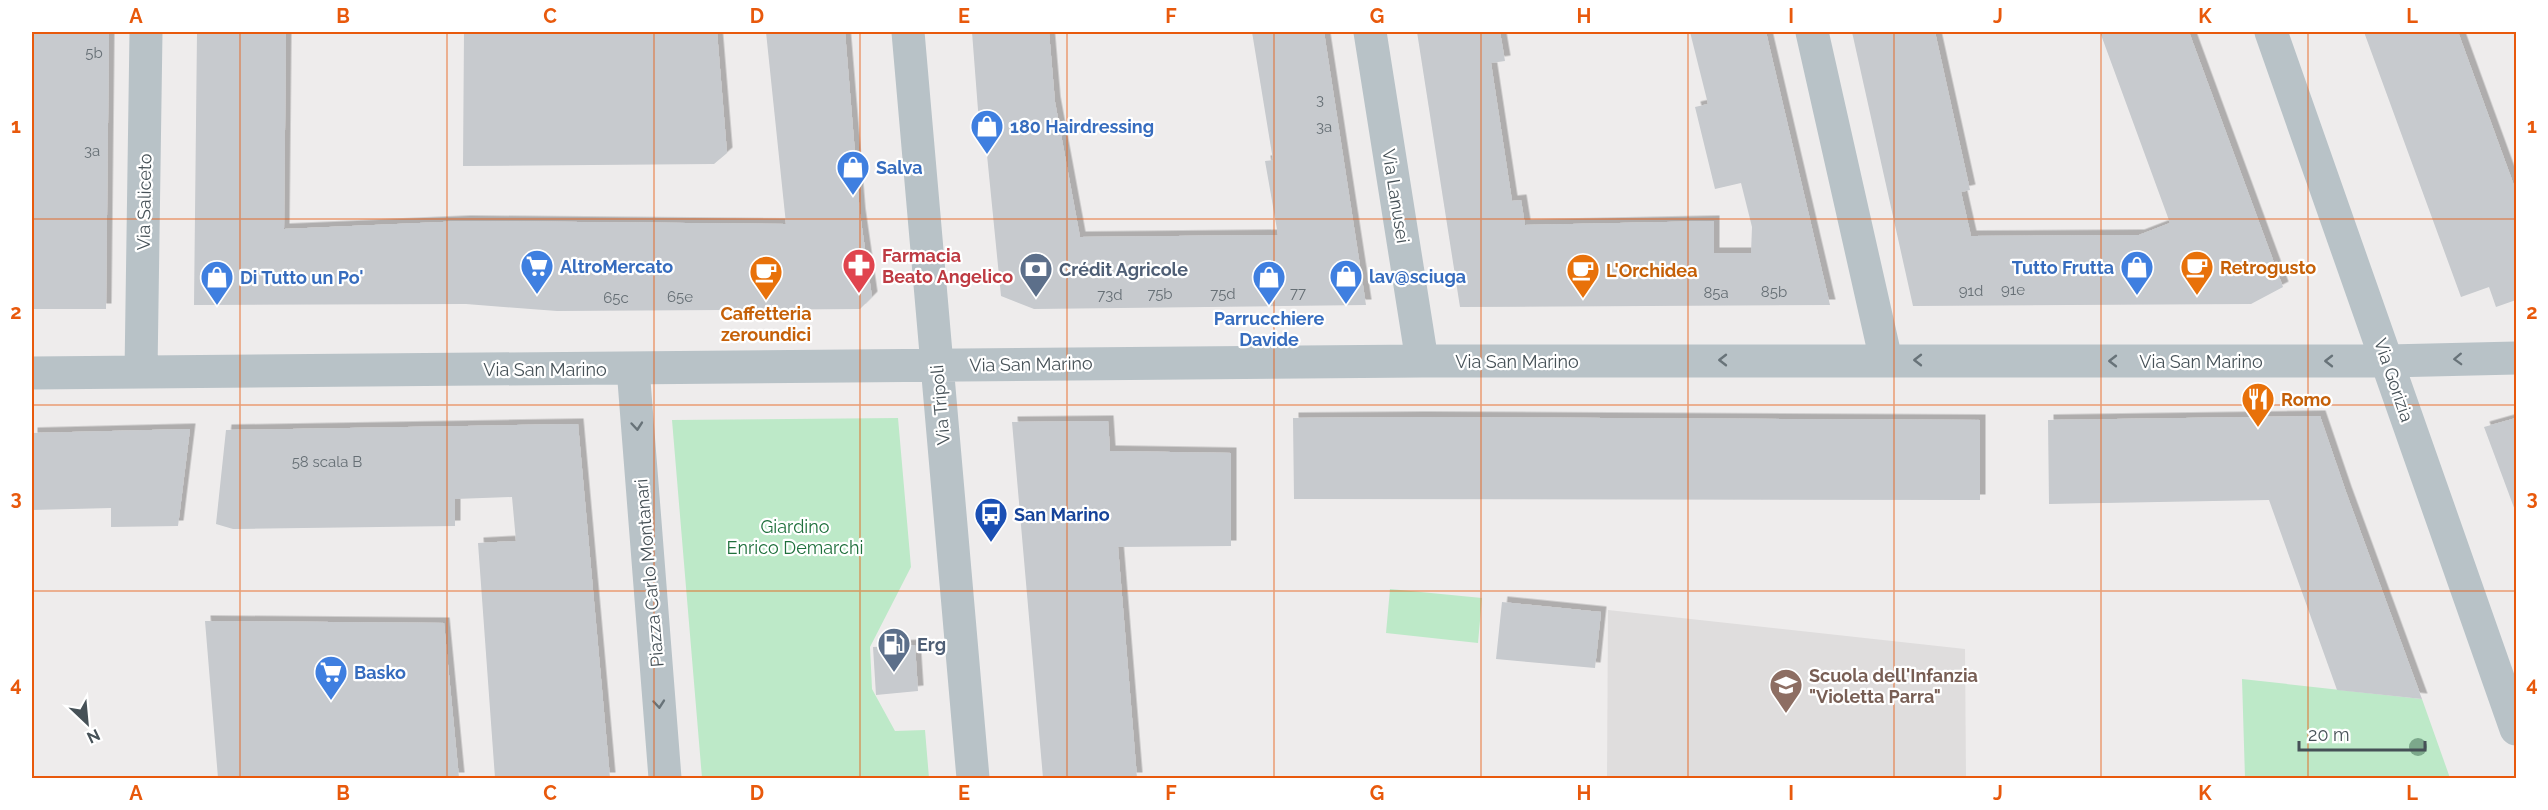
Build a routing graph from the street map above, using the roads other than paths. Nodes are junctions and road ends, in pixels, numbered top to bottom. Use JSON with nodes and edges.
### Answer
{"nodes":[{"id":1,"x":146,"y":32,"type":"edge"},
{"id":2,"x":909,"y":32,"type":"edge"},
{"id":3,"x":1370,"y":32,"type":"edge"},
{"id":4,"x":1812,"y":32,"type":"edge"},
{"id":5,"x":2271,"y":32,"type":"edge"},
{"id":6,"x":2517,"y":358,"type":"edge"},
{"id":7,"x":1886,"y":360,"type":"junction"},
{"id":8,"x":1422,"y":361,"type":"junction"},
{"id":9,"x":2388,"y":361,"type":"junction"},
{"id":10,"x":936,"y":366,"type":"junction"},
{"id":11,"x":633,"y":368,"type":"junction"},
{"id":12,"x":141,"y":372,"type":"junction"},
{"id":13,"x":32,"y":373,"type":"edge"},
{"id":14,"x":2517,"y":729,"type":"edge"},
{"id":15,"x":665,"y":778,"type":"edge"},
{"id":16,"x":973,"y":778,"type":"edge"}],
"edges":[{"from":1,"to":12,"type":"street","name":"Via Saliceto"},
{"from":2,"to":10,"type":"street","name":"Via Tripoli"},
{"from":3,"to":8,"type":"street","name":"Via Lanusei"},
{"from":4,"to":7,"type":"street"},
{"from":5,"to":9,"type":"street","name":"Via Gorizia"},
{"from":6,"to":9,"type":"street","name":"Via San Marino","one_way":true},
{"from":7,"to":8,"type":"street","name":"Via San Marino","one_way":true},
{"from":9,"to":7,"type":"street","name":"Via San Marino","one_way":true},
{"from":8,"to":10,"type":"street","name":"Via San Marino"},
{"from":9,"to":14,"type":"street","name":"Via Gorizia"},
{"from":10,"to":11,"type":"street","name":"Via San Marino"},
{"from":10,"to":16,"type":"street","name":"Via Tripoli"},
{"from":11,"to":12,"type":"street","name":"Via San Marino"},
{"from":11,"to":15,"type":"street","name":"Piazza Carlo Montanari","one_way":true},
{"from":12,"to":13,"type":"street","name":"Via San Marino"}]}
